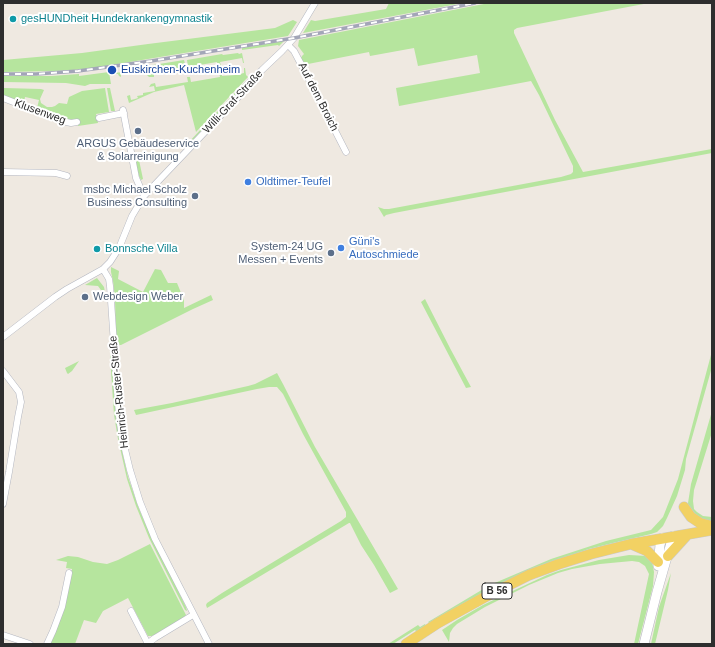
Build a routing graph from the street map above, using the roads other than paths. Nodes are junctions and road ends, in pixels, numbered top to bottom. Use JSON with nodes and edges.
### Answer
{"nodes":[{"id":1,"x":315,"y":3,"type":"edge"},
{"id":2,"x":288,"y":45,"type":"junction"},
{"id":3,"x":3,"y":98,"type":"edge"},
{"id":4,"x":99,"y":118,"type":"dead end"},
{"id":5,"x":78,"y":122,"type":"dead end"},
{"id":6,"x":346,"y":152,"type":"dead end"},
{"id":7,"x":3,"y":172,"type":"edge"},
{"id":8,"x":66,"y":176,"type":"dead end"},
{"id":9,"x":144,"y":196,"type":"junction"},
{"id":10,"x":103,"y":269,"type":"junction"},
{"id":11,"x":3,"y":337,"type":"edge"},
{"id":12,"x":3,"y":372,"type":"edge"},
{"id":13,"x":3,"y":504,"type":"edge"},
{"id":14,"x":684,"y":506,"type":"dead end"},
{"id":15,"x":712,"y":526,"type":"edge"},
{"id":16,"x":712,"y":530,"type":"edge"},
{"id":17,"x":688,"y":534,"type":"junction"},
{"id":18,"x":673,"y":536,"type":"junction"},
{"id":19,"x":662,"y":538,"type":"junction"},
{"id":20,"x":631,"y":544,"type":"junction"},
{"id":21,"x":668,"y":556,"type":"junction"},
{"id":22,"x":658,"y":562,"type":"junction"},
{"id":23,"x":69,"y":573,"type":"dead end"},
{"id":24,"x":657,"y":592,"type":"junction"},
{"id":25,"x":131,"y":611,"type":"dead end"},
{"id":26,"x":193,"y":615,"type":"junction"},
{"id":27,"x":3,"y":635,"type":"edge"},
{"id":28,"x":30,"y":644,"type":"edge"},
{"id":29,"x":47,"y":644,"type":"edge"},
{"id":30,"x":147,"y":644,"type":"edge"},
{"id":31,"x":208,"y":644,"type":"edge"},
{"id":32,"x":406,"y":644,"type":"edge"},
{"id":33,"x":644,"y":644,"type":"edge"}],
"edges":[{"from":1,"to":2,"type":"street","name":"Willi-Graf-Straße"},
{"from":2,"to":6,"type":"street","name":"Auf dem Broich"},
{"from":2,"to":9,"type":"street","name":"Willi-Graf-Straße"},
{"from":3,"to":5,"type":"street","name":"Klusenweg"},
{"from":4,"to":9,"type":"street"},
{"from":7,"to":8,"type":"street"},
{"from":9,"to":10,"type":"street","name":"Willi-Graf-Straße"},
{"from":10,"to":11,"type":"street","name":"Willi-Graf-Straße"},
{"from":10,"to":26,"type":"street","name":"Heinrich-Ruster-Straße"},
{"from":12,"to":13,"type":"street"},
{"from":14,"to":15,"type":"main road"},
{"from":16,"to":17,"type":"main road","number":"B 56"},
{"from":17,"to":18,"type":"main road","number":"B 56"},
{"from":17,"to":21,"type":"main road"},
{"from":18,"to":19,"type":"main road","number":"B 56"},
{"from":18,"to":21,"type":"main road"},
{"from":19,"to":20,"type":"main road","number":"B 56"},
{"from":19,"to":22,"type":"main road"},
{"from":20,"to":22,"type":"main road"},
{"from":20,"to":32,"type":"main road","number":"B 56"},
{"from":21,"to":24,"type":"main road"},
{"from":22,"to":24,"type":"main road"},
{"from":23,"to":29,"type":"street"},
{"from":24,"to":33,"type":"main road"},
{"from":25,"to":30,"type":"street"},
{"from":26,"to":30,"type":"street"},
{"from":26,"to":31,"type":"street","name":"Heinrich-Ruster-Straße"},
{"from":27,"to":28,"type":"street"}]}
